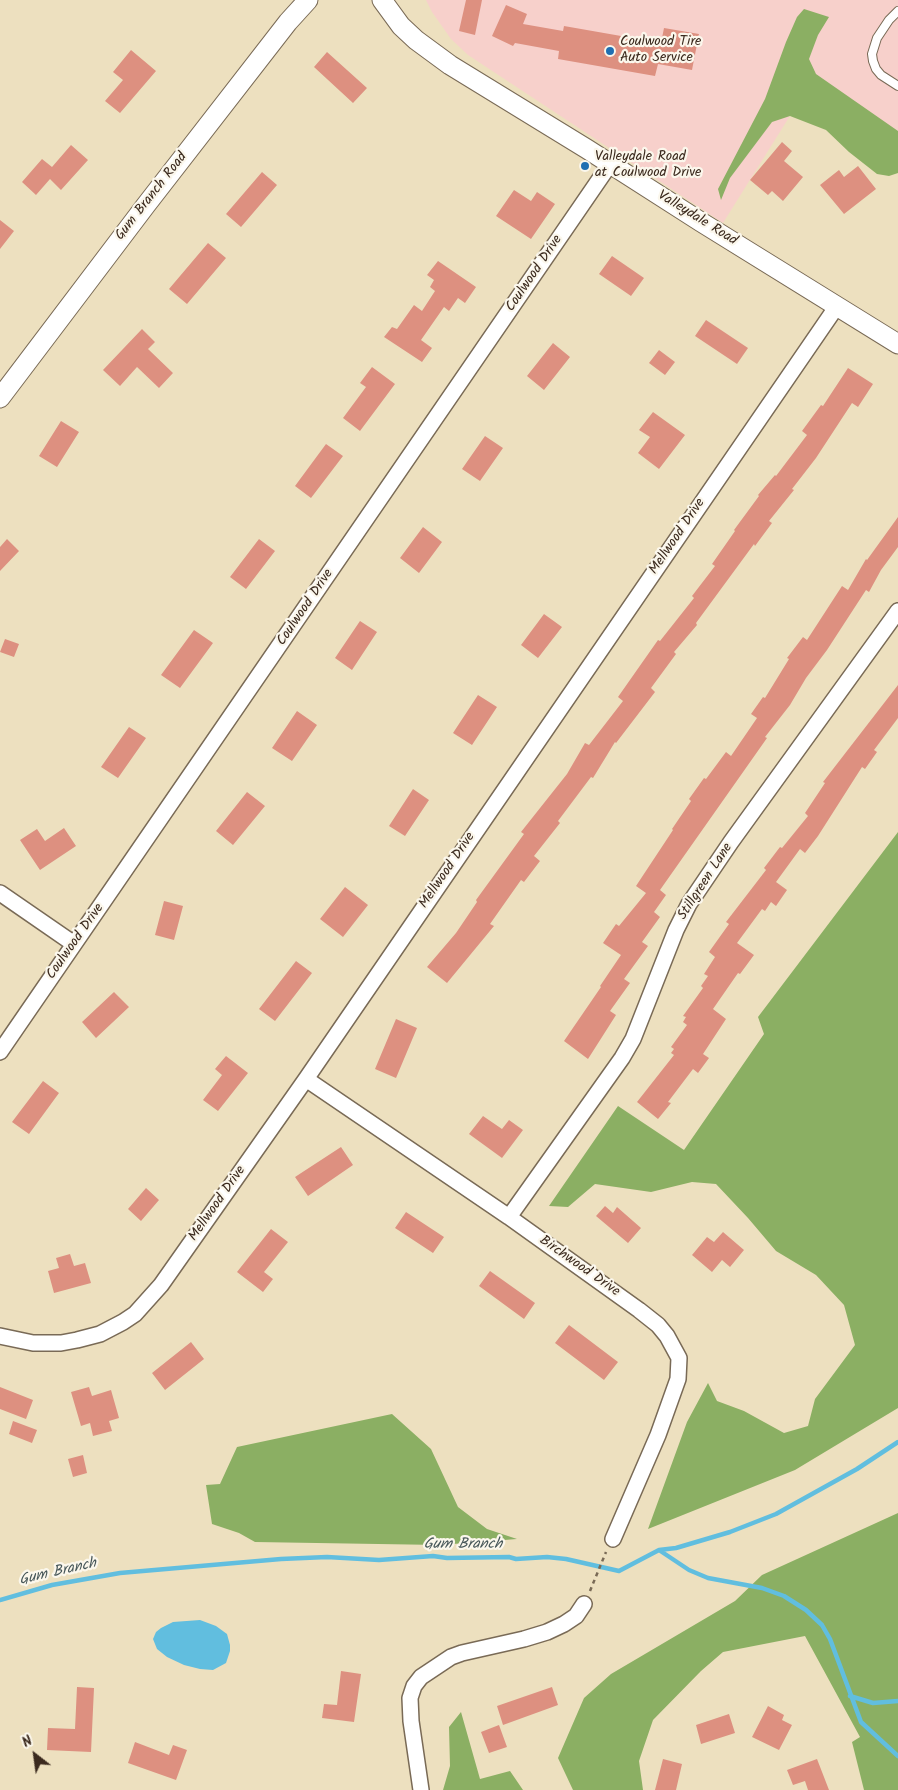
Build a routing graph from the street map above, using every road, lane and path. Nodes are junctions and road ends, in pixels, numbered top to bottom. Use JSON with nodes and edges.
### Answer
{"nodes":[{"id":1,"x":308,"y":0,"type":"edge"},
{"id":2,"x":382,"y":0,"type":"edge"},
{"id":3,"x":898,"y":11,"type":"edge"},
{"id":4,"x":898,"y":86,"type":"edge"},
{"id":5,"x":610,"y":164,"type":"junction"},
{"id":6,"x":837,"y":306,"type":"junction"},
{"id":7,"x":898,"y":344,"type":"edge"},
{"id":8,"x":0,"y":398,"type":"edge"},
{"id":9,"x":898,"y":611,"type":"edge"},
{"id":10,"x":0,"y":893,"type":"edge"},
{"id":11,"x":74,"y":944,"type":"junction"},
{"id":12,"x":0,"y":1052,"type":"edge"},
{"id":13,"x":306,"y":1079,"type":"junction"},
{"id":14,"x":509,"y":1217,"type":"junction"},
{"id":15,"x":0,"y":1336,"type":"edge"},
{"id":16,"x":611,"y":1543,"type":"joint"},
{"id":17,"x":594,"y":1581,"type":"dead end"},
{"id":18,"x":584,"y":1604,"type":"dead end"},
{"id":19,"x":421,"y":1790,"type":"edge"}],
"edges":[{"from":1,"to":8,"type":"street","name":"Gum Branch Road"},
{"from":2,"to":5,"type":"street","name":"Valleydale Road"},
{"from":3,"to":4,"type":"lane"},
{"from":5,"to":6,"type":"street","name":"Valleydale Road"},
{"from":5,"to":11,"type":"street","name":"Coulwood Drive"},
{"from":6,"to":7,"type":"street","name":"Valleydale Road"},
{"from":6,"to":13,"type":"street","name":"Mellwood Drive"},
{"from":9,"to":14,"type":"street","name":"Stillgreen Lane"},
{"from":10,"to":11,"type":"street"},
{"from":11,"to":12,"type":"street","name":"Coulwood Drive"},
{"from":13,"to":14,"type":"street","name":"Birchwood Drive"},
{"from":13,"to":15,"type":"street","name":"Mellwood Drive"},
{"from":14,"to":16,"type":"street","name":"Birchwood Drive"},
{"from":16,"to":17,"type":"path"},
{"from":18,"to":19,"type":"street"}]}
